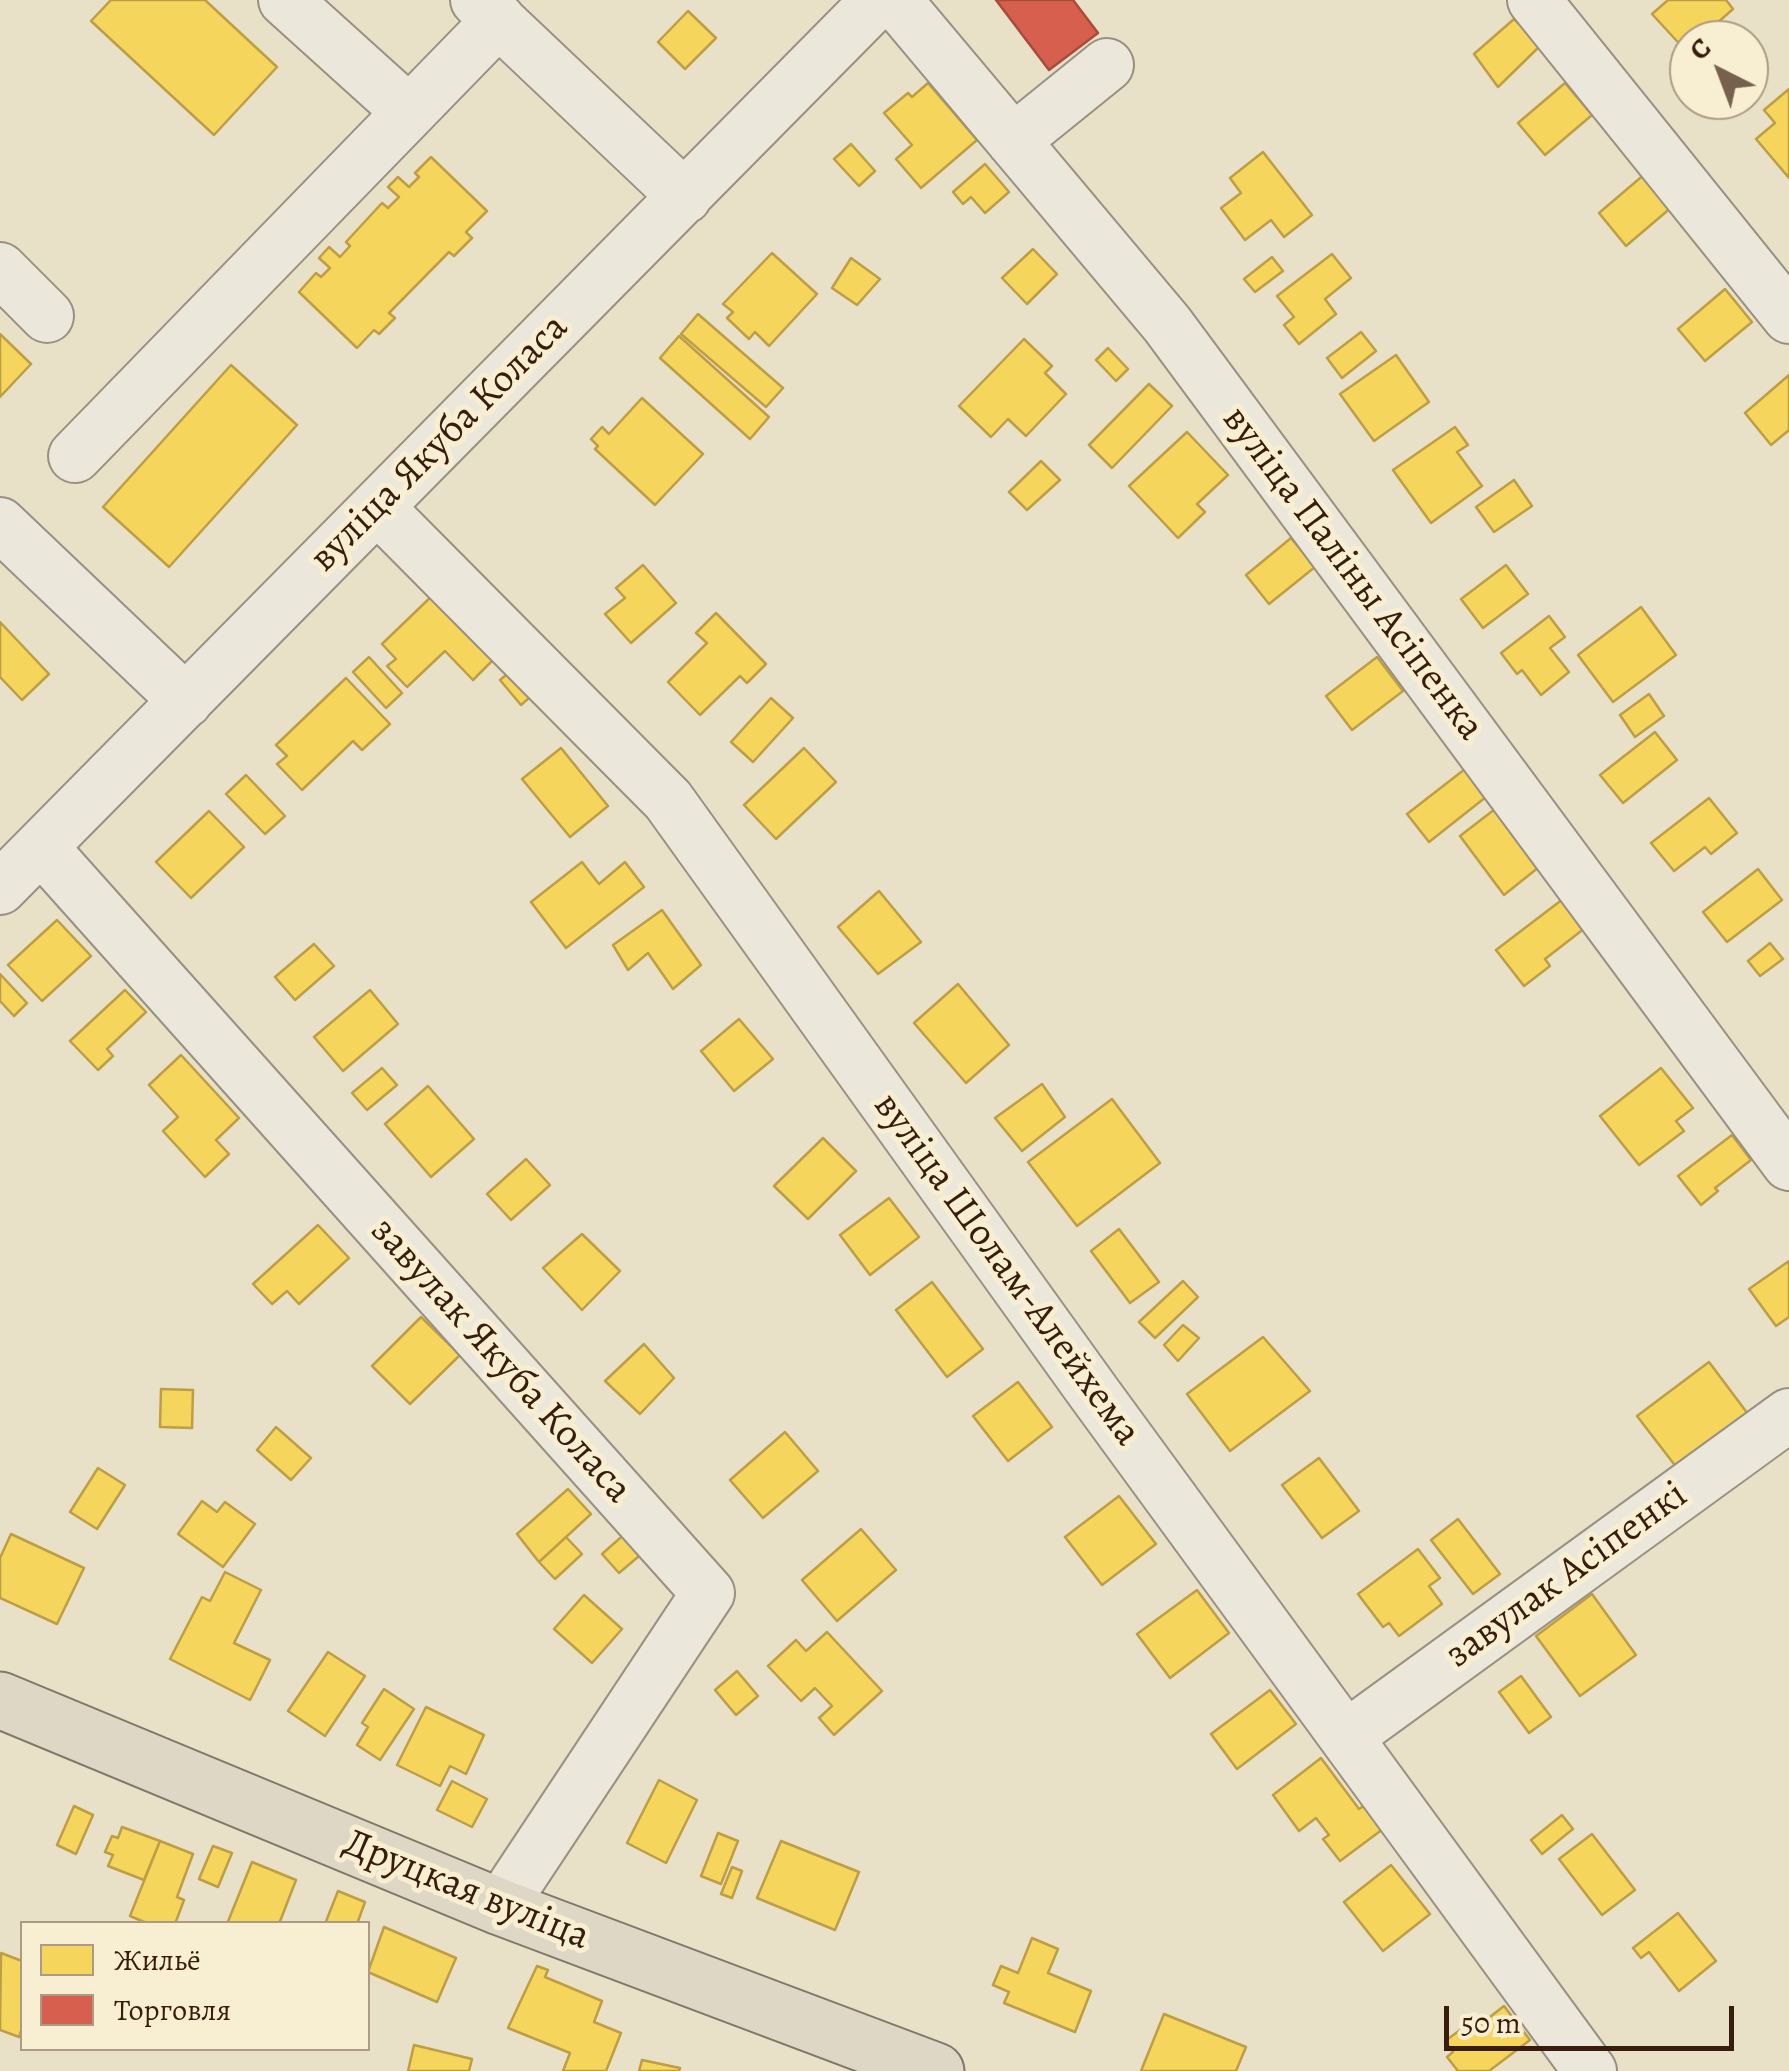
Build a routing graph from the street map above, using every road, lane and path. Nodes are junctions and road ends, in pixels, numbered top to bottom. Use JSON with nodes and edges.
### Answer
{"nodes":[{"id":1,"x":285,"y":0,"type":"edge"},
{"id":2,"x":878,"y":0,"type":"edge"},
{"id":3,"x":895,"y":0,"type":"edge"},
{"id":4,"x":1534,"y":0,"type":"edge"},
{"id":5,"x":490,"y":7,"type":"edge"},
{"id":6,"x":1107,"y":65,"type":"dead end"},
{"id":7,"x":409,"y":112,"type":"junction"},
{"id":8,"x":1013,"y":142,"type":"junction"},
{"id":9,"x":685,"y":196,"type":"junction"},
{"id":10,"x":0,"y":269,"type":"edge"},
{"id":11,"x":48,"y":316,"type":"dead end"},
{"id":12,"x":1789,"y":318,"type":"edge"},
{"id":13,"x":75,"y":456,"type":"dead end"},
{"id":14,"x":378,"y":507,"type":"junction"},
{"id":15,"x":0,"y":524,"type":"edge"},
{"id":16,"x":186,"y":701,"type":"junction"},
{"id":17,"x":41,"y":847,"type":"junction"},
{"id":18,"x":0,"y":888,"type":"edge"},
{"id":19,"x":1789,"y":1164,"type":"edge"},
{"id":20,"x":1789,"y":1415,"type":"edge"},
{"id":21,"x":0,"y":1700,"type":"edge"},
{"id":22,"x":1346,"y":1737,"type":"junction"},
{"id":23,"x":500,"y":1906,"type":"junction"},
{"id":24,"x":936,"y":2071,"type":"edge"},
{"id":25,"x":1590,"y":2071,"type":"edge"}],
"edges":[{"from":1,"to":7,"type":"street"},
{"from":2,"to":9,"type":"street","name":"вуліца Якуба Коласа"},
{"from":3,"to":8,"type":"street","name":"вуліца Паліны Асіпенка"},
{"from":4,"to":12,"type":"street"},
{"from":5,"to":7,"type":"street"},
{"from":5,"to":9,"type":"street"},
{"from":6,"to":8,"type":"street"},
{"from":7,"to":13,"type":"street"},
{"from":8,"to":19,"type":"street","name":"вуліца Паліны Асіпенка"},
{"from":9,"to":14,"type":"street","name":"вуліца Якуба Коласа"},
{"from":10,"to":11,"type":"street"},
{"from":14,"to":16,"type":"street","name":"вуліца Якуба Коласа"},
{"from":14,"to":22,"type":"street","name":"вуліца Шолам-Алейхема"},
{"from":15,"to":16,"type":"street"},
{"from":16,"to":17,"type":"street","name":"вуліца Якуба Коласа"},
{"from":17,"to":18,"type":"street","name":"вуліца Якуба Коласа"},
{"from":17,"to":23,"type":"street","name":"завулак Якуба Коласа"},
{"from":20,"to":22,"type":"street","name":"завулак Асіпенкі"},
{"from":21,"to":23,"type":"main road","name":"Друцкая вуліца"},
{"from":22,"to":25,"type":"street","name":"вуліца Шолам-Алейхема"},
{"from":23,"to":24,"type":"main road","name":"Друцкая вуліца"}]}
